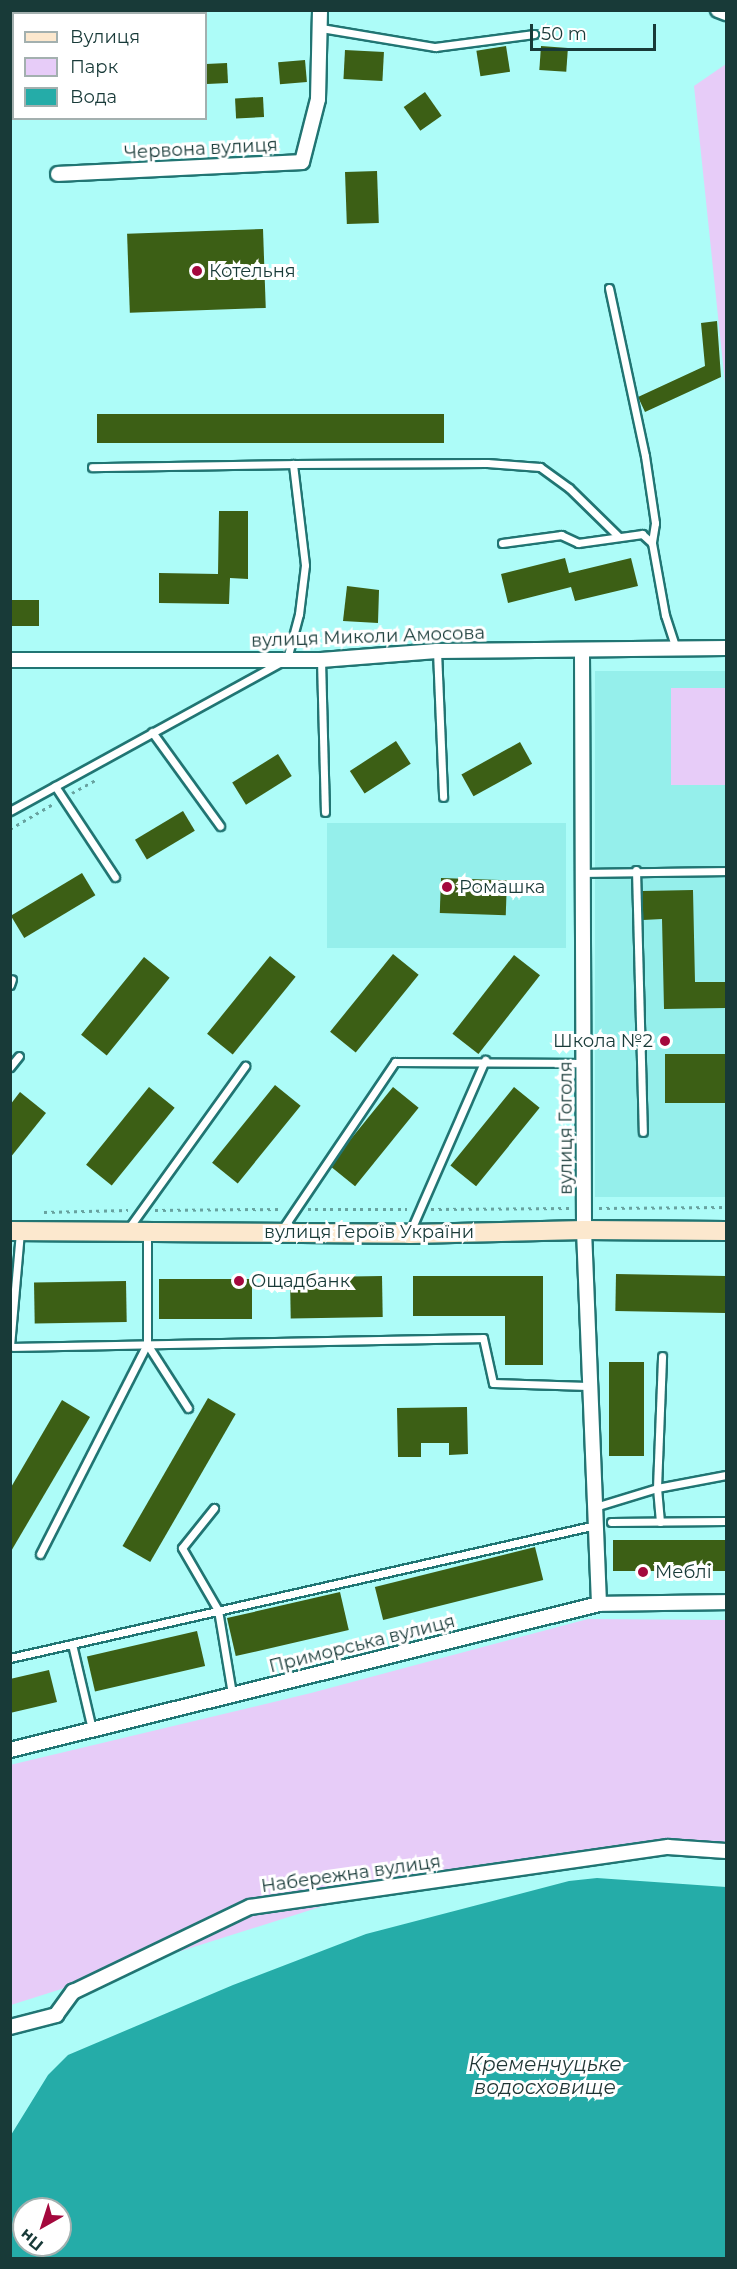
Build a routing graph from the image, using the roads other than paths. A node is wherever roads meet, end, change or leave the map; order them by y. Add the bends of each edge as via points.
1 (320, 10) edge
2 (718, 10) edge
3 (726, 13) edge
4 (321, 28) junction
5 (534, 34) dead end
6 (58, 174) dead end
7 (609, 288) dead end
8 (293, 464) junction
9 (92, 467) dead end
10 (618, 536) junction
11 (502, 543) dead end
12 (652, 543) junction
13 (726, 648) edge
14 (437, 651) junction
15 (677, 651) junction
16 (582, 652) junction
17 (287, 658) junction
18 (10, 660) edge
19 (321, 660) junction
20 (152, 732) junction
21 (55, 786) junction
22 (443, 797) dead end
23 (10, 811) edge
24 (325, 813) dead end
25 (220, 826) dead end
26 (636, 870) junction
27 (726, 871) edge
28 (583, 873) junction
29 (115, 877) dead end
30 (19, 1056) dead end
31 (485, 1060) junction
32 (584, 1063) junction
33 (245, 1066) dead end
34 (10, 1067) edge
35 (643, 1132) dead end
36 (584, 1230) junction
37 (15, 1231) edge
38 (126, 1231) junction
39 (147, 1231) junction
40 (726, 1231) edge
41 (279, 1233) junction
42 (409, 1234) junction
43 (147, 1344) junction
44 (12, 1347) edge
45 (662, 1356) dead end
46 (588, 1386) junction
47 (188, 1408) dead end
48 (726, 1475) edge
49 (657, 1488) junction
50 (594, 1507) junction
51 (214, 1508) dead end
52 (726, 1521) edge
53 (611, 1522) dead end
54 (660, 1522) junction
55 (596, 1525) junction
56 (40, 1554) dead end
57 (726, 1602) edge
58 (599, 1604) junction
59 (218, 1610) junction
60 (72, 1644) junction
61 (10, 1658) edge
62 (232, 1694) junction
63 (92, 1729) junction
64 (10, 1750) edge
65 (726, 1851) edge
66 (10, 2027) edge

1 - 4 street, Червона вулиця
2 - 3 street
4 - 5 lane via 435,47
4 - 6 street, Червона вулиця via 318,99 302,162
7 - 12 lane via 645,456 656,523
8 - 9 lane
8 - 10 lane via 487,463 540,467
8 - 17 lane via 305,566 299,614
10 - 11 lane via 578,543 561,535
10 - 12 lane via 642,534
12 - 15 lane via 665,615
13 - 15 street, вулиця Миколи Амосова
14 - 16 street, вулиця Миколи Амосова
14 - 19 street, вулиця Миколи Амосова
14 - 22 lane
15 - 16 street, вулиця Миколи Амосова
16 - 28 street, вулиця Гоголя
17 - 18 street, вулиця Миколи Амосова
17 - 19 street, вулиця Миколи Амосова
17 - 20 lane
19 - 24 lane
20 - 21 lane
20 - 25 lane
21 - 23 lane
21 - 29 lane
26 - 27 lane
26 - 28 lane
26 - 35 lane
28 - 32 street, вулиця Гоголя
30 - 34 lane
31 - 32 lane
31 - 41 lane via 395,1062
31 - 42 lane
32 - 36 street, вулиця Гоголя
33 - 38 lane
36 - 40 main road, вулиця Героїв України
36 - 42 main road, вулиця Героїв України
36 - 46 street, вулиця Гоголя
37 - 38 main road, вулиця Героїв України
37 - 44 lane
38 - 39 main road, вулиця Героїв України
39 - 41 main road, вулиця Героїв України
39 - 43 lane
41 - 42 main road, вулиця Героїв України
43 - 44 lane
43 - 46 lane via 483,1338 492,1383
43 - 47 lane
43 - 56 lane
45 - 49 lane
46 - 50 street, вулиця Гоголя
48 - 49 lane
49 - 50 lane
49 - 54 lane
50 - 55 street, вулиця Гоголя
51 - 59 lane via 182,1548
52 - 54 lane
53 - 54 lane
55 - 58 street, вулиця Гоголя
55 - 59 lane
57 - 58 street, Приморська вулиця
58 - 62 street, Приморська вулиця
59 - 60 lane
59 - 62 lane
60 - 61 lane
60 - 63 lane
62 - 63 street, Приморська вулиця
63 - 64 street, Приморська вулиця
65 - 66 street, Набережна вулиця via 668,1847 250,1907 73,1992 56,2015

